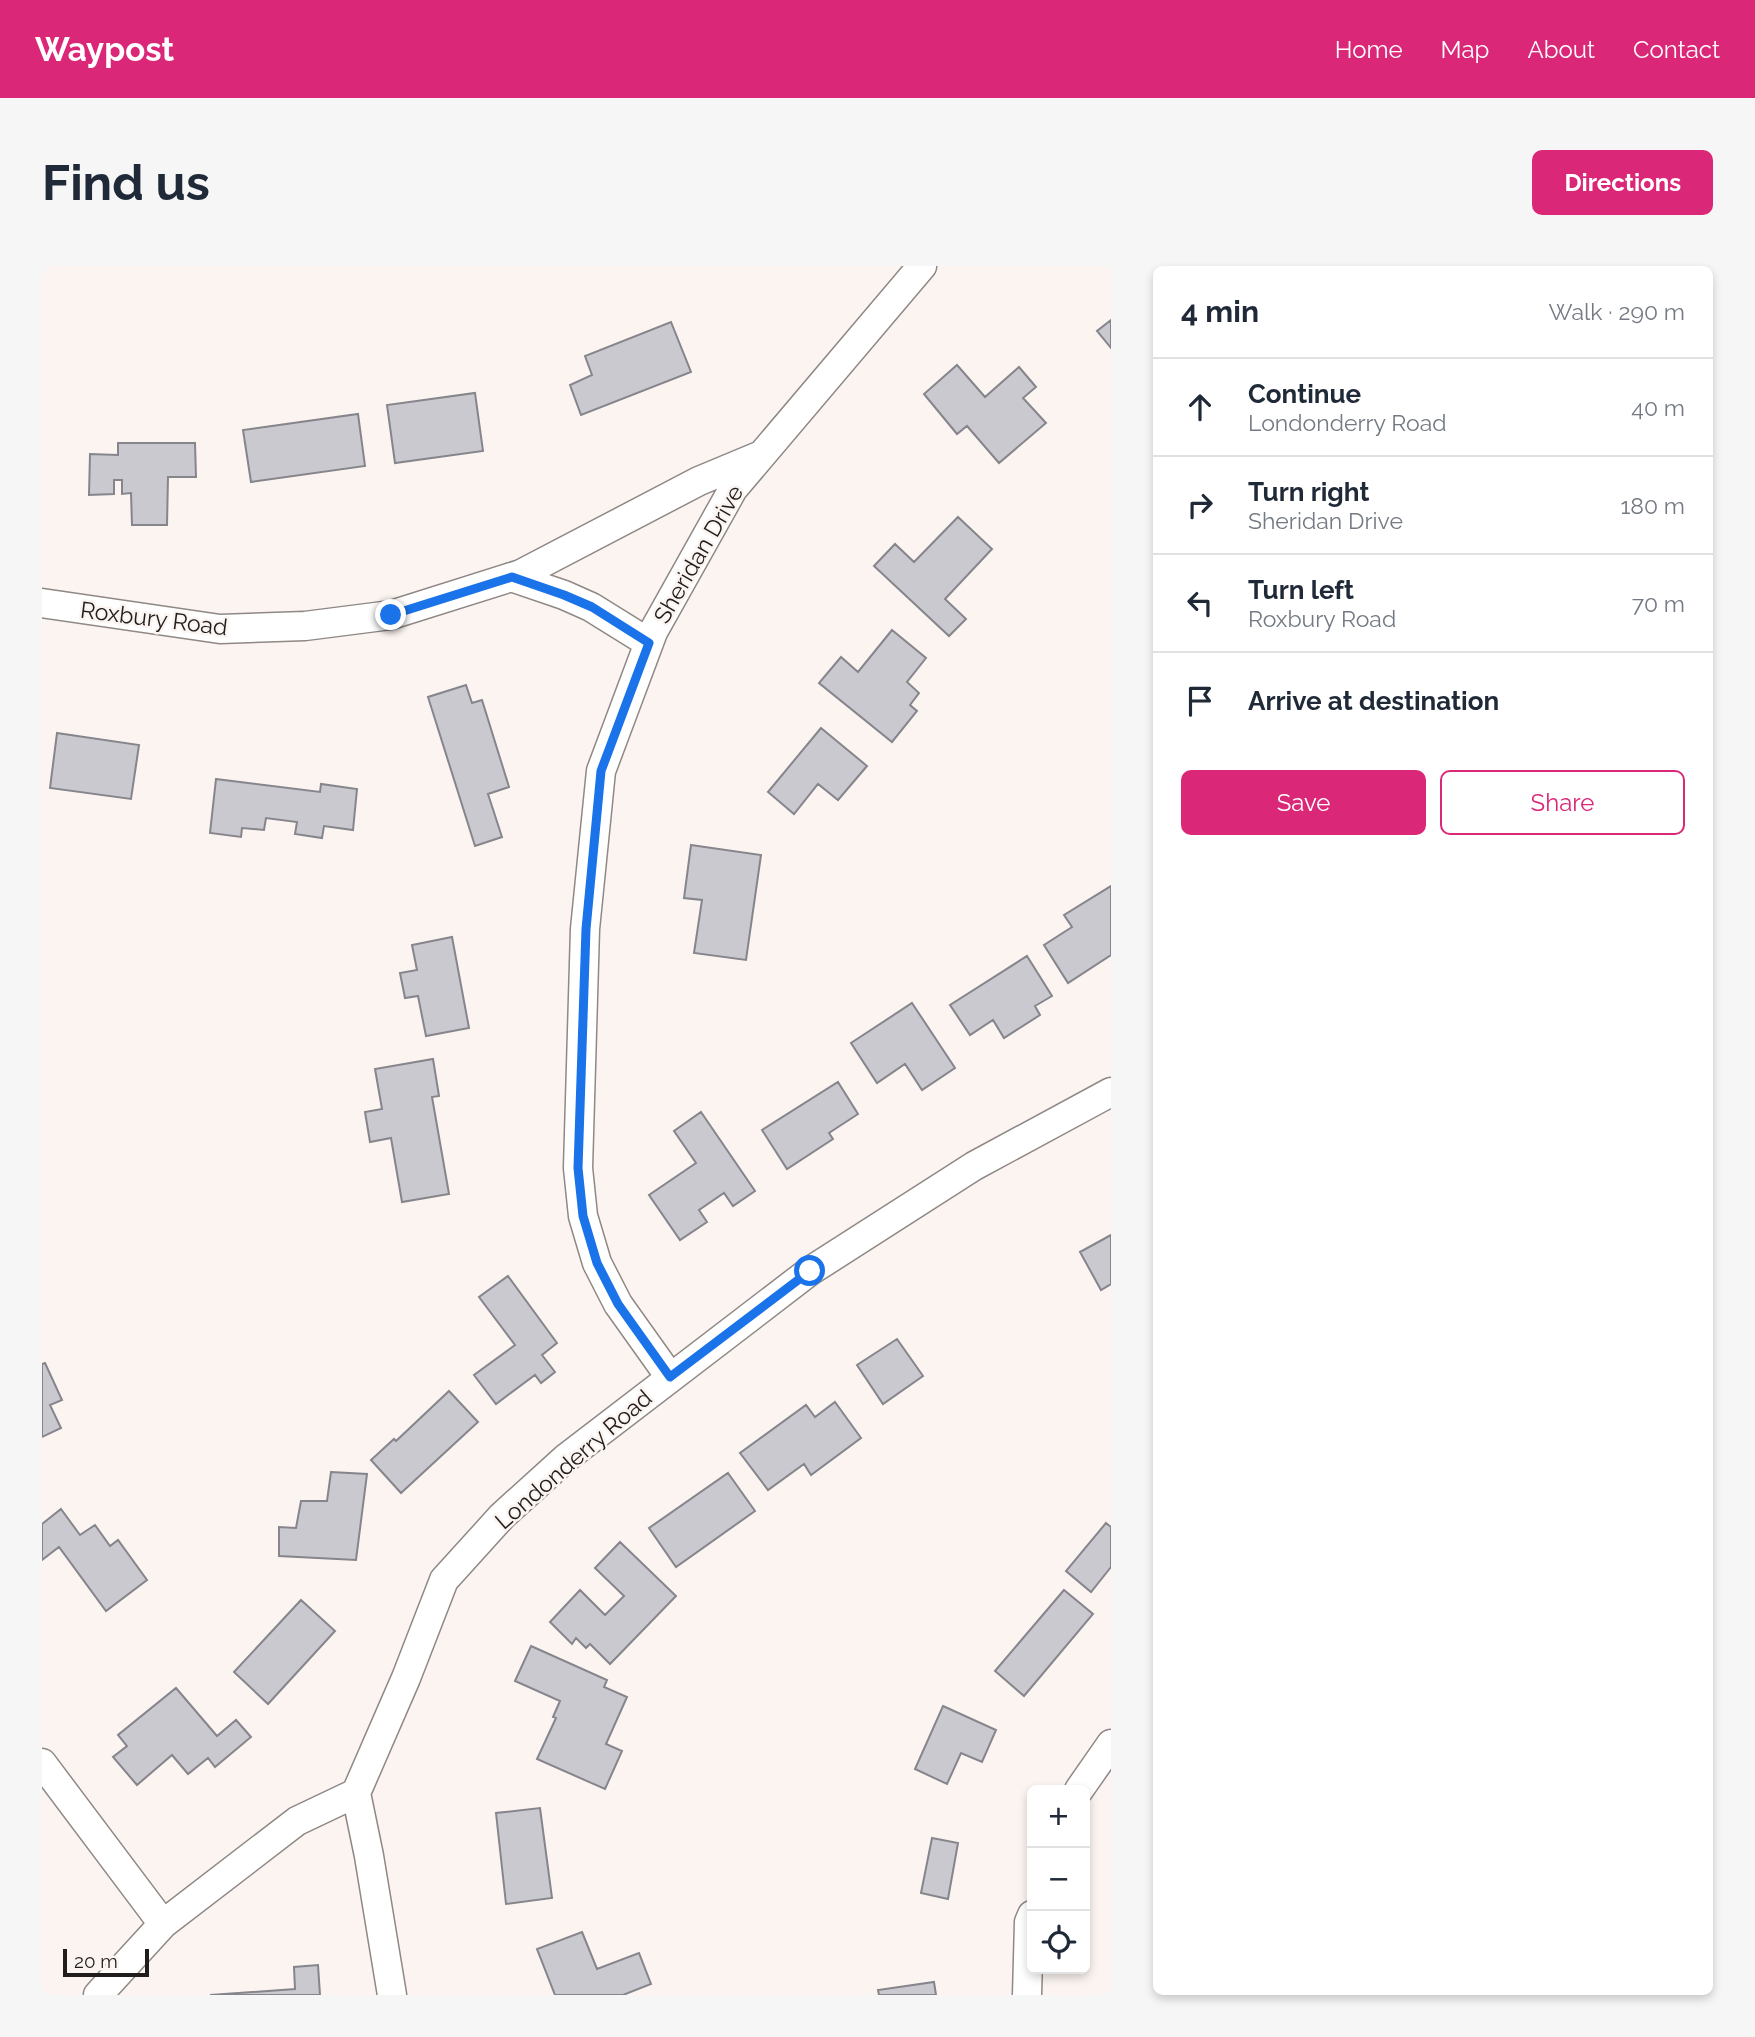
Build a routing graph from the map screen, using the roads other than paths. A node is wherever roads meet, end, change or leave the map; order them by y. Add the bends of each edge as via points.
1 (922, 266) edge
2 (761, 456) junction
3 (512, 577) junction
4 (42, 603) edge
5 (649, 643) junction
6 (1111, 1092) edge
7 (670, 1377) junction
8 (1111, 1744) edge
9 (42, 1763) edge
10 (1082, 1785) edge
11 (356, 1793) junction
12 (163, 1924) junction
13 (1028, 1974) edge
14 (98, 1995) edge
15 (392, 1995) edge
16 (1027, 1995) edge

1 - 2 street, Sheridan Drive
2 - 3 street, Roxbury Road via 699,481
2 - 5 street, Sheridan Drive via 733,489
3 - 4 street, Roxbury Road via 391,615 305,626 220,629
3 - 5 street via 592,607
5 - 7 street, Sheridan Drive via 601,771 586,929 578,1168 583,1216 597,1263 618,1304
6 - 7 street, Londonderry Road via 974,1166 810,1271
7 - 11 street, Londonderry Road via 566,1458 502,1516 444,1580
8 - 10 street
9 - 12 street
11 - 12 street via 297,1821
11 - 15 street
12 - 14 street
13 - 16 street

